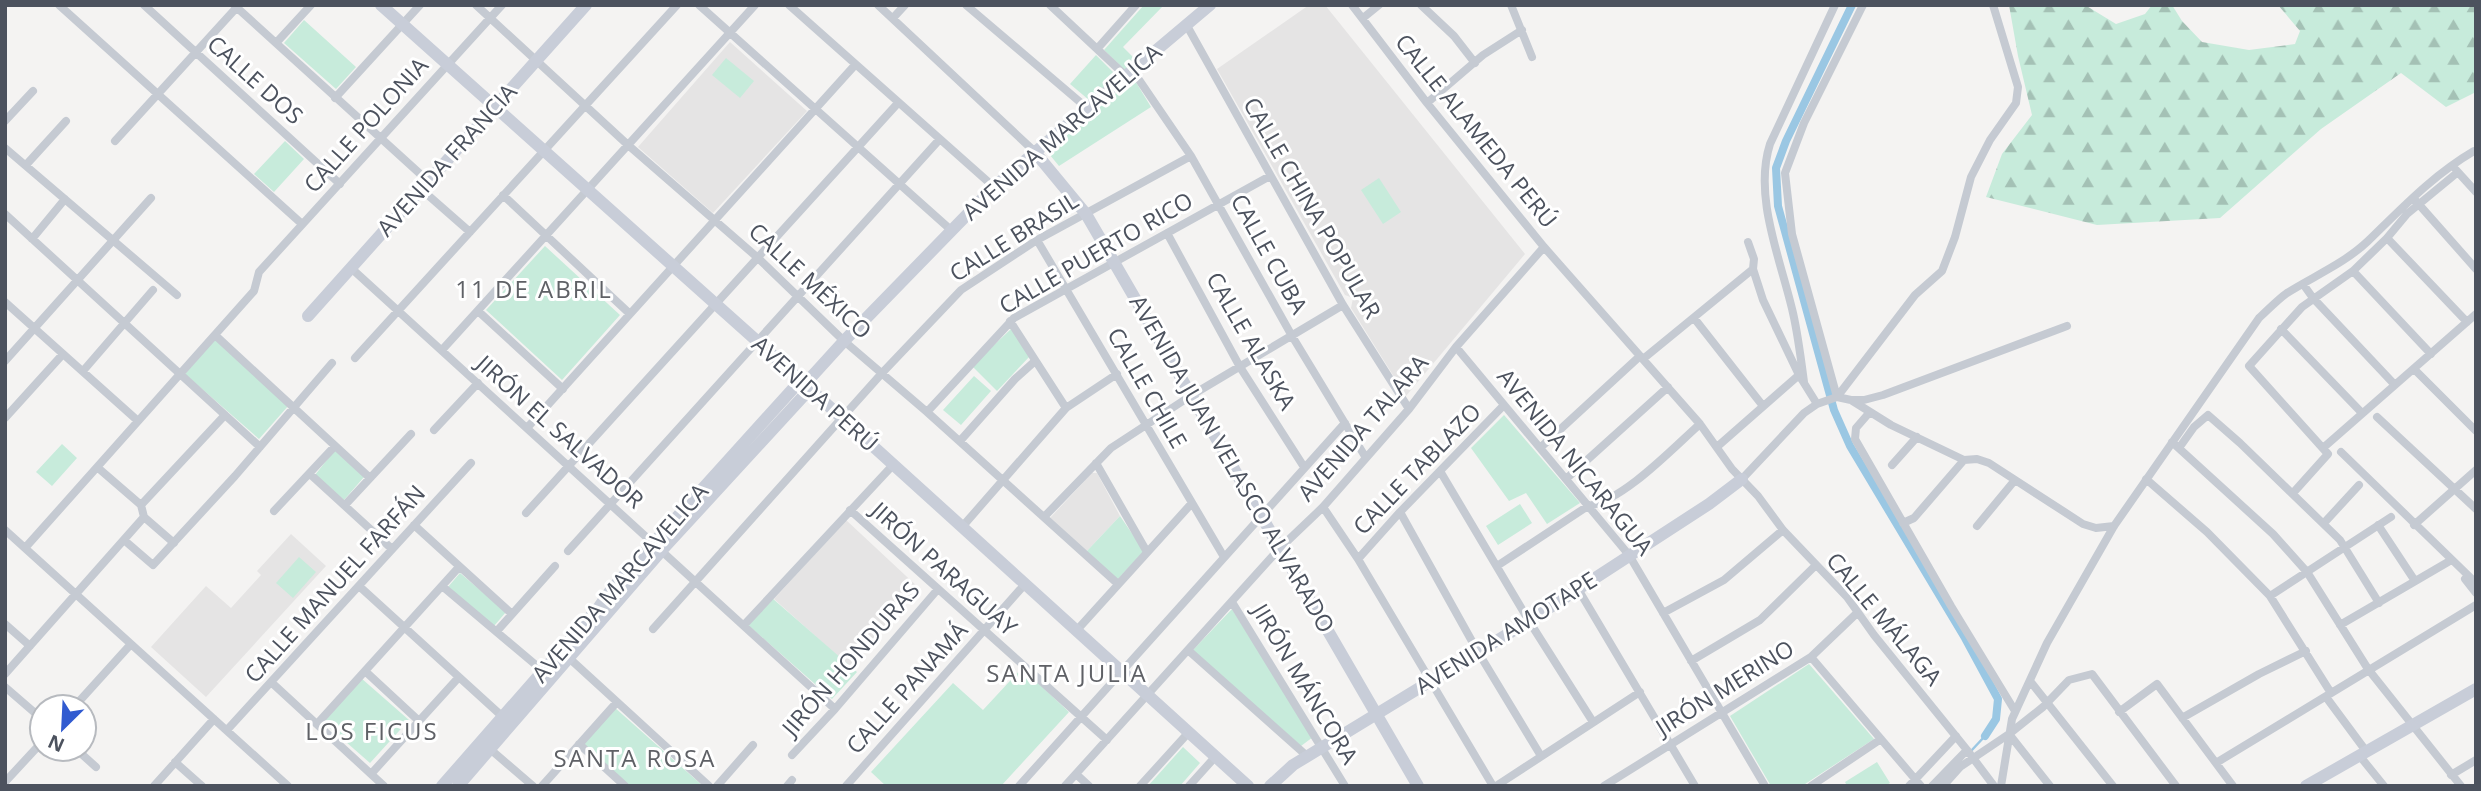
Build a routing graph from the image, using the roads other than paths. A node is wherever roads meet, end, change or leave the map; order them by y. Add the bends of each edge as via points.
1 (59, 5) edge
2 (144, 5) edge
3 (311, 5) edge
4 (381, 5) edge
5 (420, 5) edge
6 (476, 5) edge
7 (502, 5) edge
8 (586, 5) edge
9 (677, 5) edge
10 (699, 5) edge
11 (755, 5) edge
12 (789, 5) edge
13 (878, 5) edge
14 (905, 5) edge
15 (966, 5) edge
16 (1050, 5) edge
17 (1066, 5) edge
18 (1136, 5) edge
19 (1210, 5) edge
20 (1352, 5) edge
21 (1379, 5) edge
22 (1421, 5) edge
23 (1511, 5) edge
24 (1835, 5) edge
25 (1864, 5) edge
26 (1993, 5) edge
27 (237, 6) edge
28 (1059, 13) junction
29 (490, 18) junction
30 (1363, 18) junction
31 (893, 19) junction
32 (402, 24) junction
33 (1186, 24) junction
34 (1521, 30) junction
35 (730, 33) junction
36 (276, 43) junction
37 (1097, 49) junction
38 (196, 52) junction
39 (1532, 57) dead end
40 (537, 60) junction
41 (1475, 62) junction
42 (447, 65) junction
43 (855, 65) junction
44 (1130, 74) junction
45 (33, 90) dead end
46 (158, 94) junction
47 (335, 97) junction
48 (898, 103) junction
49 (1427, 103) junction
50 (585, 106) junction
51 (494, 107) junction
52 (1087, 108) junction
53 (815, 110) junction
54 (5, 121) edge
55 (66, 121) dead end
56 (380, 139) junction
57 (939, 140) junction
58 (115, 141) dead end
59 (628, 145) junction
60 (5, 148) edge
61 (858, 148) junction
62 (543, 151) junction
63 (1034, 151) junction
64 (2476, 152) edge
65 (1191, 156) junction
66 (26, 165) junction
67 (2454, 169) junction
68 (1270, 176) junction
69 (340, 184) junction
70 (425, 185) junction
71 (898, 185) junction
72 (994, 187) junction
73 (587, 191) junction
74 (2476, 192) edge
75 (503, 195) junction
76 (150, 198) dead end
77 (65, 199) junction
78 (2415, 201) junction
79 (1220, 204) junction
80 (5, 214) edge
81 (1086, 214) junction
82 (715, 220) junction
83 (302, 224) junction
84 (951, 230) junction
85 (470, 232) junction
86 (1167, 233) junction
87 (546, 235) junction
88 (2387, 238) junction
89 (32, 239) junction
90 (113, 239) junction
91 (1037, 240) junction
92 (1748, 242) dead end
93 (1544, 247) junction
94 (758, 258) junction
95 (1115, 261) junction
96 (673, 267) junction
97 (351, 268) junction
98 (1753, 269) junction
99 (2476, 269) edge
100 (2353, 271) junction
101 (77, 279) junction
102 (2303, 284) junction
103 (1067, 288) junction
104 (153, 290) dead end
105 (177, 295) dead end
106 (798, 296) junction
107 (2313, 298) junction
108 (5, 302) edge
109 (716, 304) junction
110 (1343, 305) junction
111 (398, 310) junction
112 (478, 311) junction
113 (630, 314) junction
114 (2476, 314) edge
115 (308, 316) dead end
116 (1694, 318) junction
117 (1010, 321) junction
118 (2468, 322) junction
119 (124, 323) junction
120 (2067, 326) dead end
121 (35, 329) junction
122 (2281, 329) junction
123 (215, 335) junction
124 (1292, 336) junction
125 (757, 341) junction
126 (844, 341) junction
127 (1456, 347) junction
128 (442, 350) junction
129 (63, 354) junction
130 (2431, 354) junction
131 (355, 358) dead end
132 (1642, 358) junction
133 (5, 361) edge
134 (332, 362) dead end
135 (1034, 362) junction
136 (1240, 367) junction
137 (2414, 369) junction
138 (83, 371) junction
139 (883, 372) junction
140 (180, 374) junction
141 (1117, 374) junction
142 (1802, 379) junction
143 (478, 383) junction
144 (2394, 384) junction
145 (804, 386) junction
146 (1668, 387) junction
147 (563, 389) junction
148 (1192, 395) junction
149 (1883, 395) junction
150 (1837, 397) junction
151 (1851, 400) junction
152 (1817, 404) junction
153 (1504, 405) junction
154 (1763, 406) junction
155 (293, 408) junction
156 (1066, 408) junction
157 (1409, 409) junction
158 (927, 412) junction
159 (2362, 413) junction
160 (1870, 414) junction
161 (225, 415) junction
162 (2377, 417) dead end
163 (5, 418) edge
164 (842, 418) junction
165 (138, 421) junction
166 (1345, 423) junction
167 (1146, 424) junction
168 (1700, 424) junction
169 (527, 428) junction
170 (434, 430) dead end
171 (2476, 431) edge
172 (411, 434) dead end
173 (1917, 437) junction
174 (960, 440) junction
175 (2175, 445) junction
176 (1718, 446) junction
177 (260, 447) junction
178 (334, 447) junction
179 (1540, 448) junction
180 (2323, 448) junction
181 (2341, 452) dead end
182 (1366, 458) junction
183 (1964, 460) junction
184 (471, 463) dead end
185 (1096, 463) junction
186 (893, 465) junction
187 (1892, 465) dead end
188 (569, 466) junction
189 (97, 467) junction
190 (1304, 467) junction
191 (2476, 470) edge
192 (1440, 471) junction
193 (310, 474) junction
194 (370, 478) junction
195 (1742, 478) junction
196 (1002, 479) junction
197 (1566, 479) junction
198 (2146, 479) junction
199 (2015, 480) junction
200 (2360, 485) dead end
201 (2455, 488) junction
202 (2293, 493) junction
203 (1192, 503) junction
204 (610, 504) junction
205 (141, 505) junction
206 (345, 505) junction
207 (1588, 506) junction
208 (1323, 507) junction
209 (2476, 509) edge
210 (850, 510) junction
211 (274, 511) dead end
212 (1400, 512) junction
213 (526, 513) dead end
214 (1262, 514) junction
215 (144, 517) junction
216 (1044, 517) junction
217 (2391, 517) dead end
218 (1903, 523) junction
219 (2324, 523) junction
220 (2083, 524) junction
221 (414, 525) junction
222 (2378, 525) junction
223 (2414, 525) junction
224 (1977, 526) dead end
225 (2114, 526) junction
226 (962, 527) junction
227 (5, 530) edge
228 (1783, 530) junction
229 (124, 540) junction
230 (2105, 540) junction
231 (174, 543) junction
232 (657, 546) junction
233 (2346, 547) junction
234 (25, 548) junction
235 (392, 549) junction
236 (1279, 549) junction
237 (568, 551) dead end
238 (1147, 552) junction
239 (1629, 555) junction
240 (1223, 557) junction
241 (1358, 559) junction
242 (1816, 565) junction
243 (555, 566) dead end
244 (1497, 566) junction
245 (459, 567) junction
246 (2307, 572) junction
247 (696, 581) junction
248 (2415, 581) junction
249 (2476, 583) edge
250 (1025, 584) junction
251 (1118, 584) junction
252 (359, 586) junction
253 (442, 586) junction
254 (938, 589) junction
255 (1578, 589) junction
256 (2476, 593) edge
257 (76, 594) junction
258 (2270, 596) junction
259 (1232, 602) junction
260 (2379, 603) junction
261 (2476, 605) edge
262 (603, 611) junction
263 (1663, 613) junction
264 (1857, 613) junction
265 (512, 614) junction
266 (1529, 621) junction
267 (5, 624) edge
268 (744, 625) junction
269 (2340, 625) junction
270 (404, 629) junction
271 (653, 629) dead end
272 (497, 631) junction
273 (984, 631) junction
274 (1077, 631) junction
275 (131, 644) junction
276 (30, 646) junction
277 (1189, 651) junction
278 (2306, 651) junction
279 (1478, 652) junction
280 (1811, 657) junction
281 (569, 658) junction
282 (1691, 661) junction
283 (2368, 669) junction
284 (365, 671) junction
285 (543, 671) junction
286 (1121, 671) junction
287 (5, 674) edge
288 (459, 677) junction
289 (1432, 680) junction
290 (2030, 681) junction
291 (271, 682) junction
292 (5, 687) edge
293 (2476, 689) edge
294 (1640, 692) junction
295 (87, 693) edge
296 (1148, 695) junction
297 (2329, 695) junction
298 (617, 702) junction
299 (2048, 702) junction
300 (28, 707) edge
301 (835, 709) junction
302 (2015, 711) junction
303 (2119, 712) junction
304 (1377, 713) junction
305 (1722, 714) junction
306 (1081, 717) junction
307 (2182, 718) junction
308 (214, 719) junction
309 (508, 720) junction
310 (419, 721) junction
311 (1594, 722) junction
312 (317, 724) junction
313 (2412, 725) junction
314 (227, 730) junction
315 (1189, 732) junction
316 (2009, 734) junction
317 (1956, 736) junction
318 (1881, 739) junction
319 (1107, 740) junction
320 (579, 744) junction
321 (753, 745) dead end
322 (1671, 745) junction
323 (490, 748) junction
324 (1322, 749) junction
325 (1967, 750) junction
326 (2363, 753) junction
327 (792, 755) dead end
328 (1216, 756) junction
329 (1307, 756) junction
330 (1541, 756) junction
331 (28, 757) edge
332 (1973, 758) junction
333 (2476, 761) edge
334 (175, 762) junction
335 (92, 763) edge
336 (2216, 763) junction
337 (96, 767) dead end
338 (371, 774) junction
339 (1076, 774) junction
340 (2451, 775) junction
341 (5, 782) edge
342 (1912, 782) edge
343 (154, 786) edge
344 (202, 786) edge
345 (288, 786) edge
346 (384, 786) edge
347 (442, 786) edge
348 (458, 786) edge
349 (533, 786) edge
350 (542, 786) edge
351 (625, 786) edge
352 (709, 786) edge
353 (717, 786) edge
354 (846, 786) edge
355 (1019, 786) edge
356 (1065, 786) edge
357 (1089, 786) edge
358 (1140, 786) edge
359 (1189, 786) edge
360 (1248, 786) edge
361 (1270, 786) edge
362 (1345, 786) edge
363 (1418, 786) edge
364 (1495, 786) edge
365 (1604, 786) edge
366 (1695, 786) edge
367 (1765, 786) edge
368 (1811, 786) edge
369 (1921, 786) edge
370 (1932, 786) edge
371 (1943, 786) edge
372 (1994, 786) edge
373 (2001, 786) edge
374 (2050, 786) edge
375 (2113, 786) edge
376 (2176, 786) edge
377 (2233, 786) edge
378 (2306, 786) edge
379 (2384, 786) edge
380 (2461, 786) edge

1 - 46 street
2 - 38 street, CALLE DOS
3 - 36 street
4 - 32 street, AVENIDA PERÚ
5 - 32 street
6 - 29 street, CALLE MÉXICO
7 - 29 street, CALLE POLONIA
8 - 40 street, AVENIDA FRANCIA
9 - 50 street
10 - 35 street
11 - 35 street
12 - 43 street
13 - 31 street
14 - 31 street
15 - 52 street
16 - 28 street, CALLE CUBA
17 - 28 street
18 - 37 street
19 - 33 street, AVENIDA MARCAVELICA
20 - 30 street, CALLE ALAMEDA PERÚ
21 - 30 street
22 - 41 street
23 - 34 street
24 - 142 street via 1770,144 1765,169 1765,195 1794,316
25 - 150 street via 1804,123 1785,173 1792,234
26 - 150 street via 2018,87 2016,103 1971,177 1942,271 1915,295
27 - 36 street
27 - 38 street
28 - 37 street, CALLE CUBA
29 - 40 street, CALLE MÉXICO
29 - 42 street, CALLE POLONIA
30 - 49 street, CALLE ALAMEDA PERÚ
31 - 63 street
32 - 42 street, AVENIDA PERÚ
32 - 47 street
33 - 44 street, AVENIDA MARCAVELICA
33 - 68 street, CALLE CHINA POPULAR
34 - 39 street
34 - 41 street
35 - 53 street
35 - 59 street
36 - 47 street
37 - 44 street, CALLE CUBA
38 - 46 street
38 - 69 street, CALLE DOS
40 - 50 street, CALLE MÉXICO
40 - 51 street, AVENIDA FRANCIA
41 - 49 street
42 - 51 street, AVENIDA PERÚ
42 - 56 street, CALLE POLONIA
43 - 48 street
43 - 53 street
44 - 52 street, AVENIDA MARCAVELICA
44 - 65 street, CALLE CUBA
45 - 54 street
46 - 58 street
46 - 83 street
47 - 56 street
48 - 57 street
48 - 61 street
49 - 93 street, CALLE ALAMEDA PERÚ
50 - 59 street, CALLE MÉXICO
50 - 62 street
51 - 62 street, AVENIDA PERÚ
51 - 70 street, AVENIDA FRANCIA
52 - 63 street, AVENIDA MARCAVELICA
53 - 61 street
53 - 82 street
55 - 66 street
56 - 69 street, CALLE POLONIA
56 - 70 street
57 - 71 street
57 - 72 street
59 - 73 street
59 - 82 street, CALLE MÉXICO
60 - 66 street
61 - 71 street
61 - 94 street
62 - 73 street, AVENIDA PERÚ
62 - 75 street
63 - 72 street, AVENIDA MARCAVELICA
63 - 81 street, AVENIDA JUAN VELASCO ALVARADO
64 - 67 street
65 - 79 street, CALLE CUBA
65 - 81 street, CALLE BRASIL
66 - 77 street
67 - 74 street
67 - 78 street
68 - 79 street, CALLE PUERTO RICO
68 - 110 street, CALLE CHINA POPULAR
69 - 83 street, CALLE POLONIA
70 - 85 street
70 - 97 street, AVENIDA FRANCIA
71 - 84 street
71 - 106 street
72 - 84 street, AVENIDA MARCAVELICA
73 - 87 street
73 - 96 street, AVENIDA PERÚ
75 - 85 street
75 - 87 street
76 - 90 street
77 - 89 street
77 - 90 street
78 - 88 street
78 - 99 street
78 - 102 street via 2336,265
79 - 86 street, CALLE PUERTO RICO
79 - 124 street, CALLE CUBA
80 - 89 street
81 - 91 street, CALLE BRASIL
81 - 95 street, AVENIDA JUAN VELASCO ALVARADO
82 - 94 street, CALLE MÉXICO
82 - 96 street
83 - 123 street, CALLE POLONIA via 259,272 254,291
84 - 126 street, AVENIDA MARCAVELICA
85 - 111 street
86 - 95 street, CALLE PUERTO RICO
86 - 136 street, CALLE ALASKA
87 - 112 street
87 - 113 street
88 - 100 street
88 - 118 street
89 - 101 street
90 - 101 street
90 - 105 street
91 - 103 street, CALLE CHILE
91 - 139 street, CALLE BRASIL via 961,290
92 - 98 street
93 - 127 street, AVENIDA TALARA
93 - 132 street, CALLE ALAMEDA PERÚ
94 - 106 street, CALLE MÉXICO
94 - 109 street
95 - 103 street, CALLE PUERTO RICO
95 - 148 street, AVENIDA JUAN VELASCO ALVARADO
96 - 109 street, AVENIDA PERÚ
96 - 113 street
97 - 111 street, JIRÓN EL SALVADOR
97 - 115 street, AVENIDA FRANCIA
98 - 116 street
98 - 142 street
100 - 107 street
100 - 130 street
101 - 119 street
101 - 121 street
102 - 107 street
102 - 175 street via 2259,318
103 - 117 street, CALLE PUERTO RICO
103 - 141 street, CALLE CHILE
104 - 119 street
106 - 125 street
106 - 126 street, CALLE MÉXICO
107 - 122 street
107 - 144 street
108 - 121 street
109 - 125 street, AVENIDA PERÚ
109 - 188 street
110 - 124 street
110 - 157 street, CALLE CHINA POPULAR
111 - 128 street, JIRÓN EL SALVADOR
111 - 131 street
112 - 128 street
112 - 147 street
113 - 147 street
114 - 118 street
116 - 132 street
116 - 154 street
117 - 135 street
117 - 158 street, CALLE PUERTO RICO
118 - 130 street
119 - 138 street
119 - 140 street
120 - 149 street
121 - 129 street
121 - 133 street
122 - 159 street
122 - 180 street via 2249,366
123 - 140 street, CALLE POLONIA
123 - 155 street
124 - 136 street
124 - 166 street, CALLE CUBA
125 - 145 street, AVENIDA PERÚ
125 - 204 street
126 - 139 street, CALLE MÉXICO
126 - 145 street, AVENIDA MARCAVELICA
127 - 153 street, AVENIDA NICARAGUA
127 - 157 street, AVENIDA TALARA
128 - 143 street, JIRÓN EL SALVADOR
129 - 138 street
129 - 163 street
130 - 137 street
132 - 146 street, CALLE MÁLAGA
132 - 179 street
134 - 155 street
135 - 156 street
135 - 174 street
136 - 148 street
136 - 190 street, CALLE ALASKA
137 - 144 street
137 - 171 street
138 - 165 street
139 - 158 street, CALLE MÉXICO
139 - 164 street, CALLE BRASIL
140 - 161 street
140 - 165 street, CALLE POLONIA
141 - 156 street
141 - 167 street, CALLE CHILE
142 - 152 street
142 - 154 street
143 - 169 street, JIRÓN EL SALVADOR
143 - 170 street
144 - 159 street
145 - 164 street, AVENIDA PERÚ
145 - 232 street, AVENIDA MARCAVELICA
146 - 168 street, CALLE MÁLAGA
146 - 197 street
147 - 169 street
148 - 167 street
148 - 214 street, AVENIDA JUAN VELASCO ALVARADO
149 - 151 street
149 - 160 street
150 - 151 street
150 - 152 street
151 - 160 street
152 - 195 street
153 - 179 street, AVENIDA NICARAGUA
153 - 192 street, CALLE TABLAZO
154 - 176 street
155 - 177 street
155 - 178 street
156 - 196 street
157 - 182 street, AVENIDA TALARA
158 - 174 street, CALLE MÉXICO
159 - 180 street
160 - 173 street
160 - 218 street via 1856,428 1855,439
161 - 177 street
161 - 205 street
162 - 201 street
164 - 186 street, AVENIDA PERÚ
164 - 247 street, CALLE BRASIL
165 - 189 street, CALLE POLONIA
166 - 182 street, CALLE CUBA
166 - 190 street
167 - 185 street
167 - 203 street, CALLE CHILE
168 - 176 street, CALLE MÁLAGA
168 - 207 street via 1620,492
169 - 188 street, JIRÓN EL SALVADOR
172 - 194 street
173 - 183 street
173 - 187 street
174 - 196 street, CALLE MÉXICO
175 - 198 street
175 - 202 street via 2208,415
175 - 246 street via 2273,534
176 - 195 street, CALLE MÁLAGA
177 - 231 street
178 - 193 street
178 - 194 street
179 - 197 street, AVENIDA NICARAGUA
180 - 202 street via 2327,457
181 - 223 street
182 - 208 street, AVENIDA TALARA
183 - 199 street via 1989,463
183 - 218 street via 1914,518
184 - 221 street, CALLE MANUEL FARFÁN
185 - 216 street
185 - 238 street
186 - 210 street
186 - 226 street, AVENIDA PERÚ
188 - 204 street, JIRÓN EL SALVADOR
188 - 213 street
189 - 205 street
189 - 234 street, CALLE POLONIA
190 - 214 street
191 - 201 street
192 - 212 street, CALLE TABLAZO
192 - 244 street
193 - 206 street
193 - 211 street
194 - 206 street
195 - 228 street, CALLE MÁLAGA
195 - 239 street, AVENIDA AMOTAPE
196 - 216 street, CALLE MÉXICO
196 - 226 street
197 - 207 street, AVENIDA NICARAGUA
198 - 225 street
198 - 258 street
199 - 220 street
199 - 224 street
200 - 219 street
201 - 209 street
201 - 223 street
202 - 219 street
203 - 238 street
203 - 240 street, CALLE CHILE
204 - 232 street, JIRÓN EL SALVADOR
204 - 237 street
205 - 215 street
206 - 235 street
207 - 239 street, AVENIDA NICARAGUA
207 - 244 street
208 - 236 street, AVENIDA TALARA
208 - 241 street
210 - 254 street, JIRÓN PARAGUAY
210 - 268 street
212 - 241 street, CALLE TABLAZO
212 - 279 street
214 - 236 street, AVENIDA JUAN VELASCO ALVARADO
214 - 240 street
215 - 229 street
215 - 231 street
216 - 251 street, CALLE MÉXICO
217 - 222 street
218 - 302 street
219 - 233 street
220 - 225 street
220 - 230 street
221 - 235 street, CALLE MANUEL FARFÁN
221 - 245 street
222 - 233 street
222 - 248 street
223 - 249 street
225 - 230 street
226 - 250 street, AVENIDA PERÚ
227 - 234 street
228 - 242 street, CALLE MÁLAGA
228 - 263 street via 1724,580
229 - 231 street via 153,565
229 - 257 street
230 - 290 street
232 - 247 street, JIRÓN EL SALVADOR
232 - 262 street, AVENIDA MARCAVELICA
233 - 246 street
233 - 260 street
234 - 257 street
235 - 252 street, CALLE MANUEL FARFÁN
236 - 259 street, AVENIDA TALARA
236 - 304 street, AVENIDA JUAN VELASCO ALVARADO
238 - 251 street
239 - 255 street, AVENIDA AMOTAPE
239 - 263 street, AVENIDA NICARAGUA
240 - 286 street
241 - 289 street
242 - 264 street, CALLE MÁLAGA
242 - 282 street via 1759,620
243 - 265 street
244 - 266 street
245 - 253 street
245 - 265 street
246 - 258 street
246 - 269 street
247 - 268 street, JIRÓN EL SALVADOR
247 - 271 street, CALLE BRASIL
248 - 256 street via 2445,560
248 - 260 street
250 - 273 street, CALLE PANAMÁ
250 - 274 street, AVENIDA PERÚ
251 - 274 street
252 - 270 street
252 - 291 street, CALLE MANUEL FARFÁN
253 - 270 street
253 - 272 street
254 - 273 street, JIRÓN PARAGUAY
254 - 301 street, JIRÓN HONDURAS
255 - 266 street, AVENIDA AMOTAPE
255 - 294 street
257 - 275 street
257 - 276 street
258 - 278 street
259 - 277 street, AVENIDA TALARA
259 - 324 street, JIRÓN MÁNCORA
260 - 269 street
261 - 283 street
262 - 281 street, AVENIDA MARCAVELICA
262 - 285 street, AVENIDA MARCAVELICA
263 - 282 street, AVENIDA NICARAGUA
264 - 280 street, JIRÓN MERINO
264 - 317 street, CALLE MÁLAGA
265 - 272 street
266 - 279 street, AVENIDA AMOTAPE
266 - 311 street
267 - 276 street
268 - 301 street, JIRÓN EL SALVADOR
269 - 283 street
270 - 284 street
270 - 288 street
272 - 285 street
273 - 306 street, JIRÓN PARAGUAY
273 - 354 street, CALLE PANAMÁ
274 - 286 street, AVENIDA PERÚ
275 - 295 street
275 - 308 street
276 - 287 street
277 - 296 street, AVENIDA TALARA
277 - 329 street
278 - 297 street
278 - 307 street
279 - 289 street, AVENIDA AMOTAPE
279 - 330 street
280 - 305 street, JIRÓN MERINO
280 - 318 street
281 - 298 street
281 - 309 street, AVENIDA MARCAVELICA
282 - 305 street, AVENIDA NICARAGUA
283 - 297 street
283 - 313 street
284 - 310 street
284 - 312 street
285 - 309 street, AVENIDA MARCAVELICA
286 - 296 street, AVENIDA PERÚ
286 - 306 street
288 - 309 street
288 - 310 street
289 - 304 street, AVENIDA AMOTAPE
289 - 364 street
290 - 299 street
290 - 302 street
291 - 312 street
291 - 314 street, CALLE MANUEL FARFÁN
292 - 300 street
293 - 313 street
294 - 311 street
294 - 322 street
296 - 315 street, AVENIDA PERÚ
296 - 319 street, AVENIDA TALARA
297 - 326 street
297 - 336 street
298 - 320 street
298 - 352 street
299 - 303 street via 2068,680 2092,674
299 - 316 street
299 - 375 street
301 - 327 street, JIRÓN HONDURAS
302 - 316 street
303 - 307 street via 2157,684
303 - 376 street
304 - 324 street, AVENIDA AMOTAPE
304 - 363 street, AVENIDA JUAN VELASCO ALVARADO
305 - 322 street, JIRÓN MERINO
305 - 367 street, AVENIDA NICARAGUA
306 - 319 street, JIRÓN PARAGUAY
306 - 355 street
307 - 336 street
308 - 314 street
308 - 334 street
309 - 323 street, AVENIDA MARCAVELICA
309 - 347 street, AVENIDA MARCAVELICA
310 - 338 street
311 - 330 street
312 - 338 street
313 - 326 street
313 - 340 street
314 - 345 street
315 - 328 street, AVENIDA PERÚ
315 - 358 street
316 - 332 street
316 - 373 street
316 - 374 street
317 - 325 street, CALLE MÁLAGA
317 - 342 street
318 - 342 street
318 - 368 street
319 - 339 street, AVENIDA TALARA
320 - 350 street
320 - 351 street
321 - 353 street
322 - 365 street, JIRÓN MERINO
322 - 366 street
323 - 348 street, AVENIDA MARCAVELICA
323 - 349 street
324 - 329 street, AVENIDA AMOTAPE
324 - 362 street, JIRÓN MÁNCORA
325 - 332 street, CALLE MÁLAGA
325 - 370 street
326 - 378 street
326 - 379 street
328 - 359 street
328 - 360 street, AVENIDA PERÚ
329 - 361 street, AVENIDA AMOTAPE
330 - 364 street
331 - 341 street
332 - 371 street
332 - 372 street, CALLE MÁLAGA
333 - 340 street
334 - 343 street
334 - 344 street
335 - 337 street
336 - 377 street
338 - 346 street
339 - 356 street, AVENIDA TALARA
339 - 357 street
340 - 380 street
342 - 369 street

